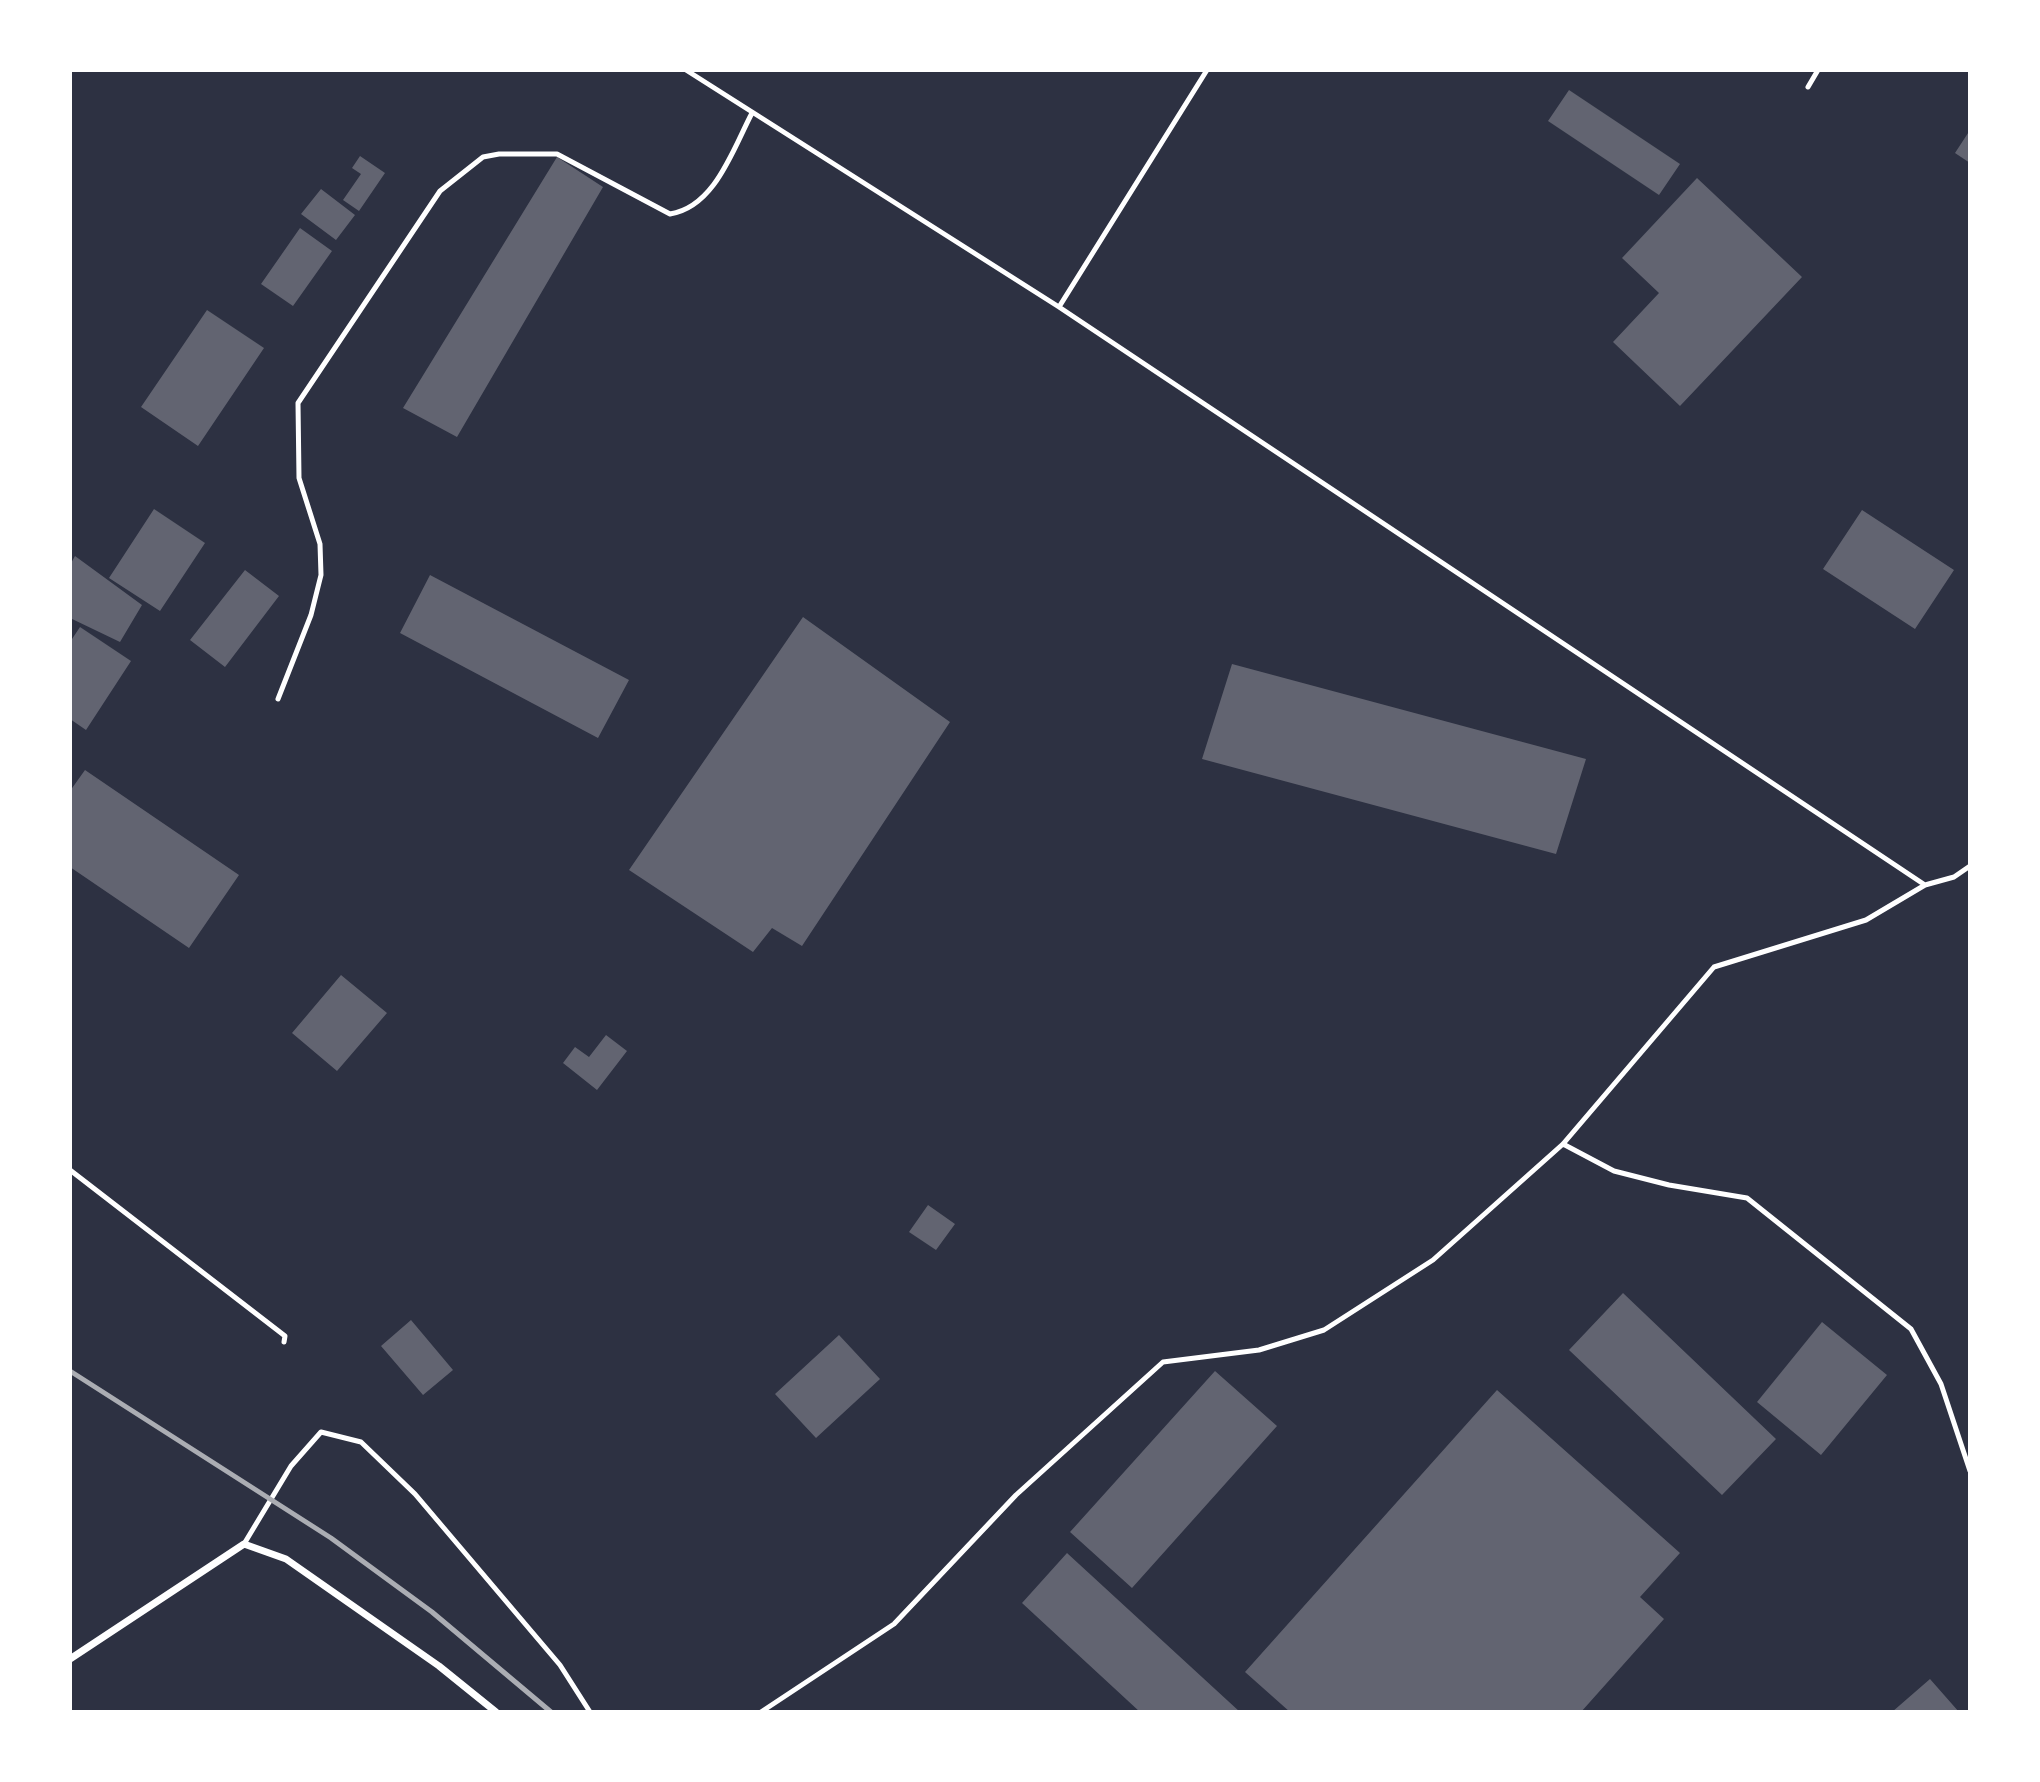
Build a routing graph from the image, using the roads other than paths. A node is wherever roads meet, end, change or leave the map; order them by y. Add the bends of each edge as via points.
1 (686, 70) edge
2 (1207, 70) edge
3 (1818, 70) edge
4 (1808, 87) dead end
5 (752, 113) junction
6 (1059, 307) junction
7 (278, 699) dead end
8 (1970, 866) edge
9 (1924, 885) junction
10 (1563, 1144) junction
11 (70, 1170) edge
12 (285, 1342) dead end
13 (1970, 1471) edge
14 (244, 1544) junction
15 (70, 1659) edge
16 (496, 1712) edge
17 (590, 1712) edge
18 (761, 1712) edge

1 - 5 lane
2 - 6 lane
3 - 4 lane
5 - 6 lane
5 - 7 lane via 713,187 684,212 670,214 557,154 483,157 440,191 298,403 299,478 320,544 321,575 311,615
6 - 9 lane
8 - 9 lane via 1954,877
9 - 10 lane via 1866,920 1714,967
10 - 13 lane via 1614,1171 1747,1198 1911,1329 1941,1384
10 - 18 lane via 1433,1260 1324,1330 1259,1350 1163,1362 1016,1495 894,1624
11 - 12 lane via 285,1336
14 - 15 street
14 - 16 street via 286,1559 439,1666
14 - 17 lane via 291,1466 321,1432 360,1441 433,1514 561,1665

